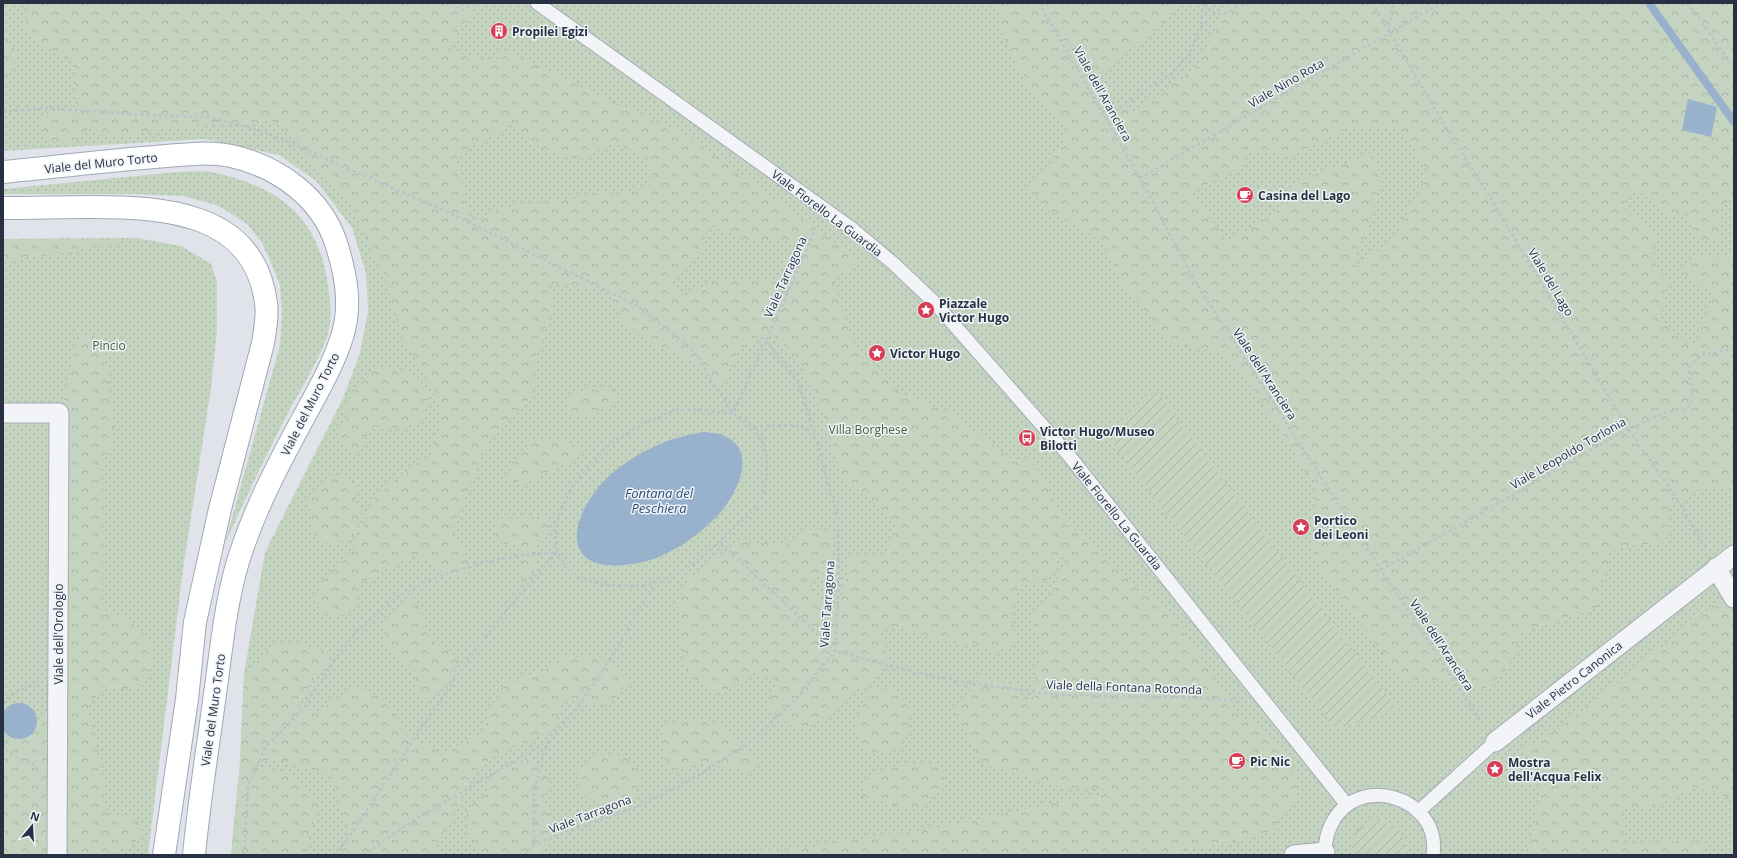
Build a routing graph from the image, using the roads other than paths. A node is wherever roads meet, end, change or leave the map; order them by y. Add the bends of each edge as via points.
1 (537, 3) edge
2 (3, 172) edge
3 (3, 208) edge
4 (3, 413) edge
5 (1734, 555) edge
6 (1716, 568) junction
7 (1734, 598) edge
8 (1495, 742) joint
9 (1347, 805) junction
10 (1418, 812) junction
11 (1325, 854) edge
12 (57, 855) edge
13 (164, 855) edge
14 (194, 855) edge
15 (1294, 855) edge
16 (1433, 855) edge

1 - 9 lane, Viale Fiorello La Guardia via 851,228 933,301 1071,458
2 - 14 main road, Viale del Muro Torto via 184,154 232,156 272,171 300,189 334,236 345,270 348,309 342,340 256,511 234,579 226,620
3 - 13 main road via 123,207 159,210 191,217 220,229 233,239 249,257 263,290 266,318 259,364 224,494 195,622 187,699
4 - 12 street, Viale dell'Orologio via 59,413
5 - 6 street, Viale Pietro Canonica
6 - 7 street
6 - 8 street, Viale Pietro Canonica
8 - 10 lane, Viale Pietro Canonica
9 - 10 lane via 1359,798 1383,795 1400,799
9 - 11 lane via 1334,818 1327,834
10 - 16 lane via 1430,829
11 - 15 street

